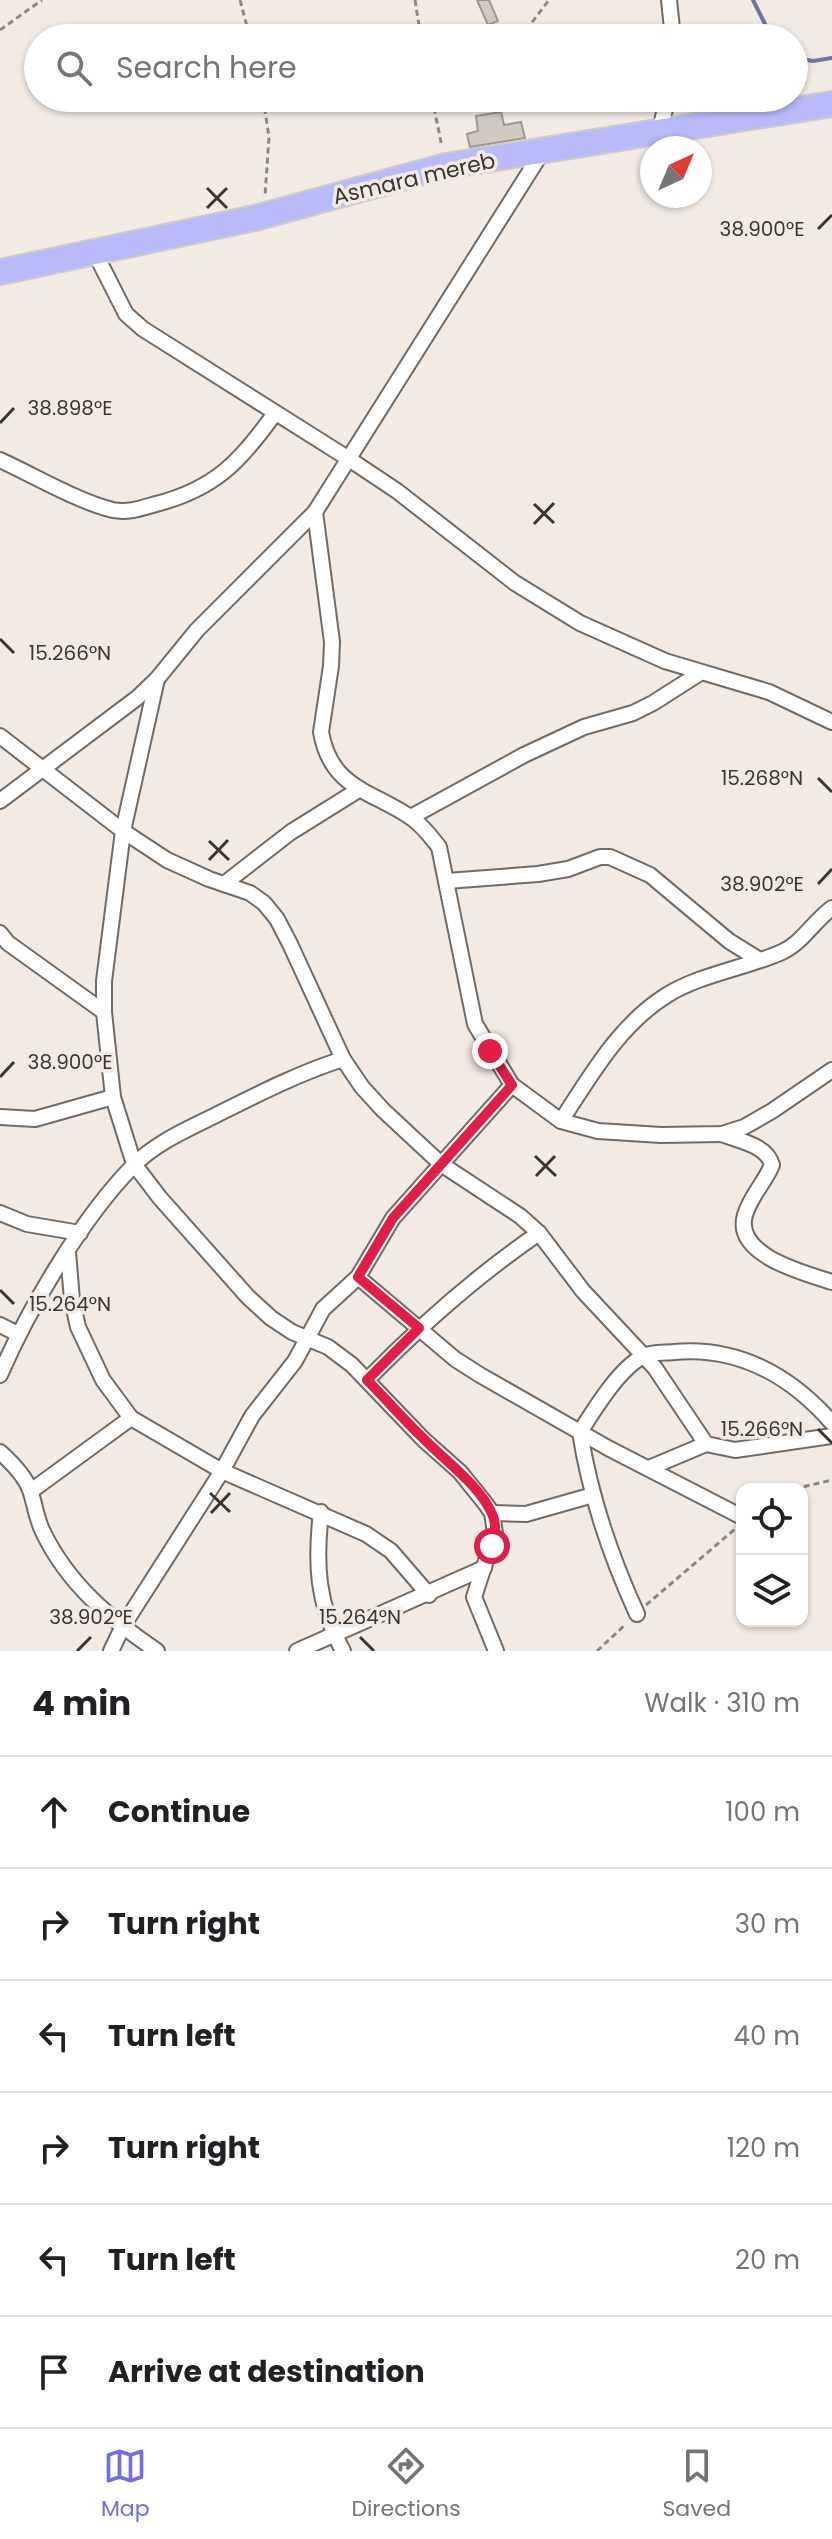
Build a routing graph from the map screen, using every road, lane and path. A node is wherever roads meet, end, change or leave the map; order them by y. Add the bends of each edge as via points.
1 (42, 0) edge
2 (240, 0) edge
3 (415, 0) edge
4 (549, 0) edge
5 (669, 0) edge
6 (246, 24) edge
7 (419, 24) edge
8 (531, 24) edge
9 (672, 24) edge
10 (0, 30) edge
11 (832, 104) edge
12 (808, 107) edge
13 (264, 112) edge
14 (435, 112) edge
15 (664, 112) edge
16 (712, 112) edge
17 (776, 112) edge
18 (719, 120) junction
19 (659, 132) junction
20 (544, 149) junction
21 (446, 166) junction
22 (255, 218) junction
23 (95, 253) junction
24 (0, 272) edge
25 (275, 413) junction
26 (349, 459) junction
27 (0, 460) edge
28 (315, 512) junction
29 (700, 673) junction
30 (157, 679) junction
31 (832, 722) edge
32 (0, 736) edge
33 (43, 768) junction
34 (360, 789) junction
35 (0, 801) edge
36 (411, 817) junction
37 (123, 831) junction
38 (447, 881) junction
39 (224, 884) junction
40 (832, 908) edge
41 (0, 933) edge
42 (758, 959) junction
43 (104, 1012) junction
44 (343, 1059) junction
45 (832, 1070) edge
46 (512, 1085) junction
47 (113, 1097) junction
48 (0, 1117) edge
49 (561, 1121) junction
50 (722, 1134) junction
51 (134, 1164) junction
52 (441, 1164) junction
53 (0, 1213) edge
54 (80, 1233) junction
55 (539, 1233) junction
56 (68, 1252) junction
57 (358, 1277) junction
58 (832, 1282) edge
59 (0, 1325) edge
60 (419, 1328) junction
61 (18, 1334) junction
62 (308, 1339) junction
63 (644, 1355) junction
64 (0, 1375) edge
65 (367, 1380) junction
66 (131, 1418) junction
67 (832, 1423) edge
68 (580, 1432) junction
69 (832, 1436) edge
70 (706, 1444) junction
71 (0, 1452) edge
72 (649, 1468) junction
73 (222, 1471) junction
74 (832, 1480) edge
75 (808, 1486) edge
76 (31, 1491) junction
77 (593, 1495) junction
78 (321, 1512) junction
79 (492, 1513) junction
80 (736, 1517) edge
81 (736, 1525) edge
82 (484, 1568) junction
83 (429, 1595) junction
84 (637, 1614) junction
85 (123, 1626) junction
86 (334, 1636) junction
87 (111, 1651) edge
88 (157, 1651) edge
89 (297, 1651) edge
90 (343, 1651) edge
91 (496, 1651) edge
92 (597, 1651) edge

1 - 10 path
2 - 6 path
3 - 7 path
4 - 8 path
5 - 9 street
11 - 12 highway, Asmara mereb
13 - 22 path via 269,158 265,195
14 - 21 path
15 - 19 street
16 - 18 street
17 - 18 highway, Asmara mereb
18 - 19 highway, Asmara mereb
19 - 20 highway, Asmara mereb
20 - 21 highway, Asmara mereb
20 - 26 street
21 - 22 highway, Asmara mereb
22 - 23 highway, Asmara mereb
23 - 24 highway, Asmara mereb
23 - 25 street via 126,314
25 - 26 street
25 - 27 street via 229,470 200,489 126,511 87,501
26 - 28 street
26 - 29 street via 567,616
28 - 30 street via 197,630
28 - 34 street via 332,642 321,732 336,768
29 - 31 street via 769,692
29 - 36 street via 633,713 536,749
30 - 33 street
30 - 37 street
32 - 33 street
33 - 35 street
33 - 37 street
34 - 36 street
34 - 39 street via 291,832
36 - 38 street via 439,847
37 - 39 street via 167,860
37 - 43 street
38 - 42 street via 538,874 610,857 650,875
38 - 46 street via 475,1024
39 - 44 street via 250,893 277,919
40 - 42 street via 795,944
41 - 43 street
42 - 49 street via 668,994 633,1022
43 - 47 street
44 - 51 street via 221,1113
44 - 52 street via 383,1110
45 - 50 street via 772,1111
46 - 49 street
46 - 52 street
47 - 48 street via 35,1119
47 - 51 street
49 - 50 street via 598,1131
50 - 58 street via 770,1157 768,1176 746,1211 742,1227 749,1240 776,1262
51 - 54 street
51 - 62 street via 248,1297 271,1318
52 - 55 street
52 - 57 street via 393,1218
53 - 54 street via 27,1224
54 - 56 street
55 - 60 street via 492,1265
55 - 63 street via 583,1291
56 - 61 street
56 - 66 street via 78,1327 103,1380
57 - 60 street
57 - 62 street via 329,1301
59 - 61 street
60 - 65 street
60 - 68 street via 455,1359
61 - 64 street
62 - 65 street via 338,1353
62 - 73 street via 265,1397
63 - 67 street via 704,1350 735,1356 793,1385
63 - 68 street
63 - 70 street
65 - 79 street via 460,1472
66 - 73 street
66 - 76 street
68 - 72 street
68 - 77 street
69 - 70 street via 735,1450
70 - 72 street
71 - 76 street
72 - 80 street
73 - 78 street
73 - 85 street
74 - 75 path
76 - 85 street via 41,1529 67,1571 102,1612
77 - 79 street via 526,1514
77 - 84 street
78 - 83 street via 391,1551
78 - 86 street via 318,1568
79 - 82 street via 495,1533
81 - 84 path
82 - 83 street
82 - 91 street via 474,1597
83 - 86 street
84 - 92 path
85 - 87 street
85 - 88 street
86 - 89 street
86 - 90 street

